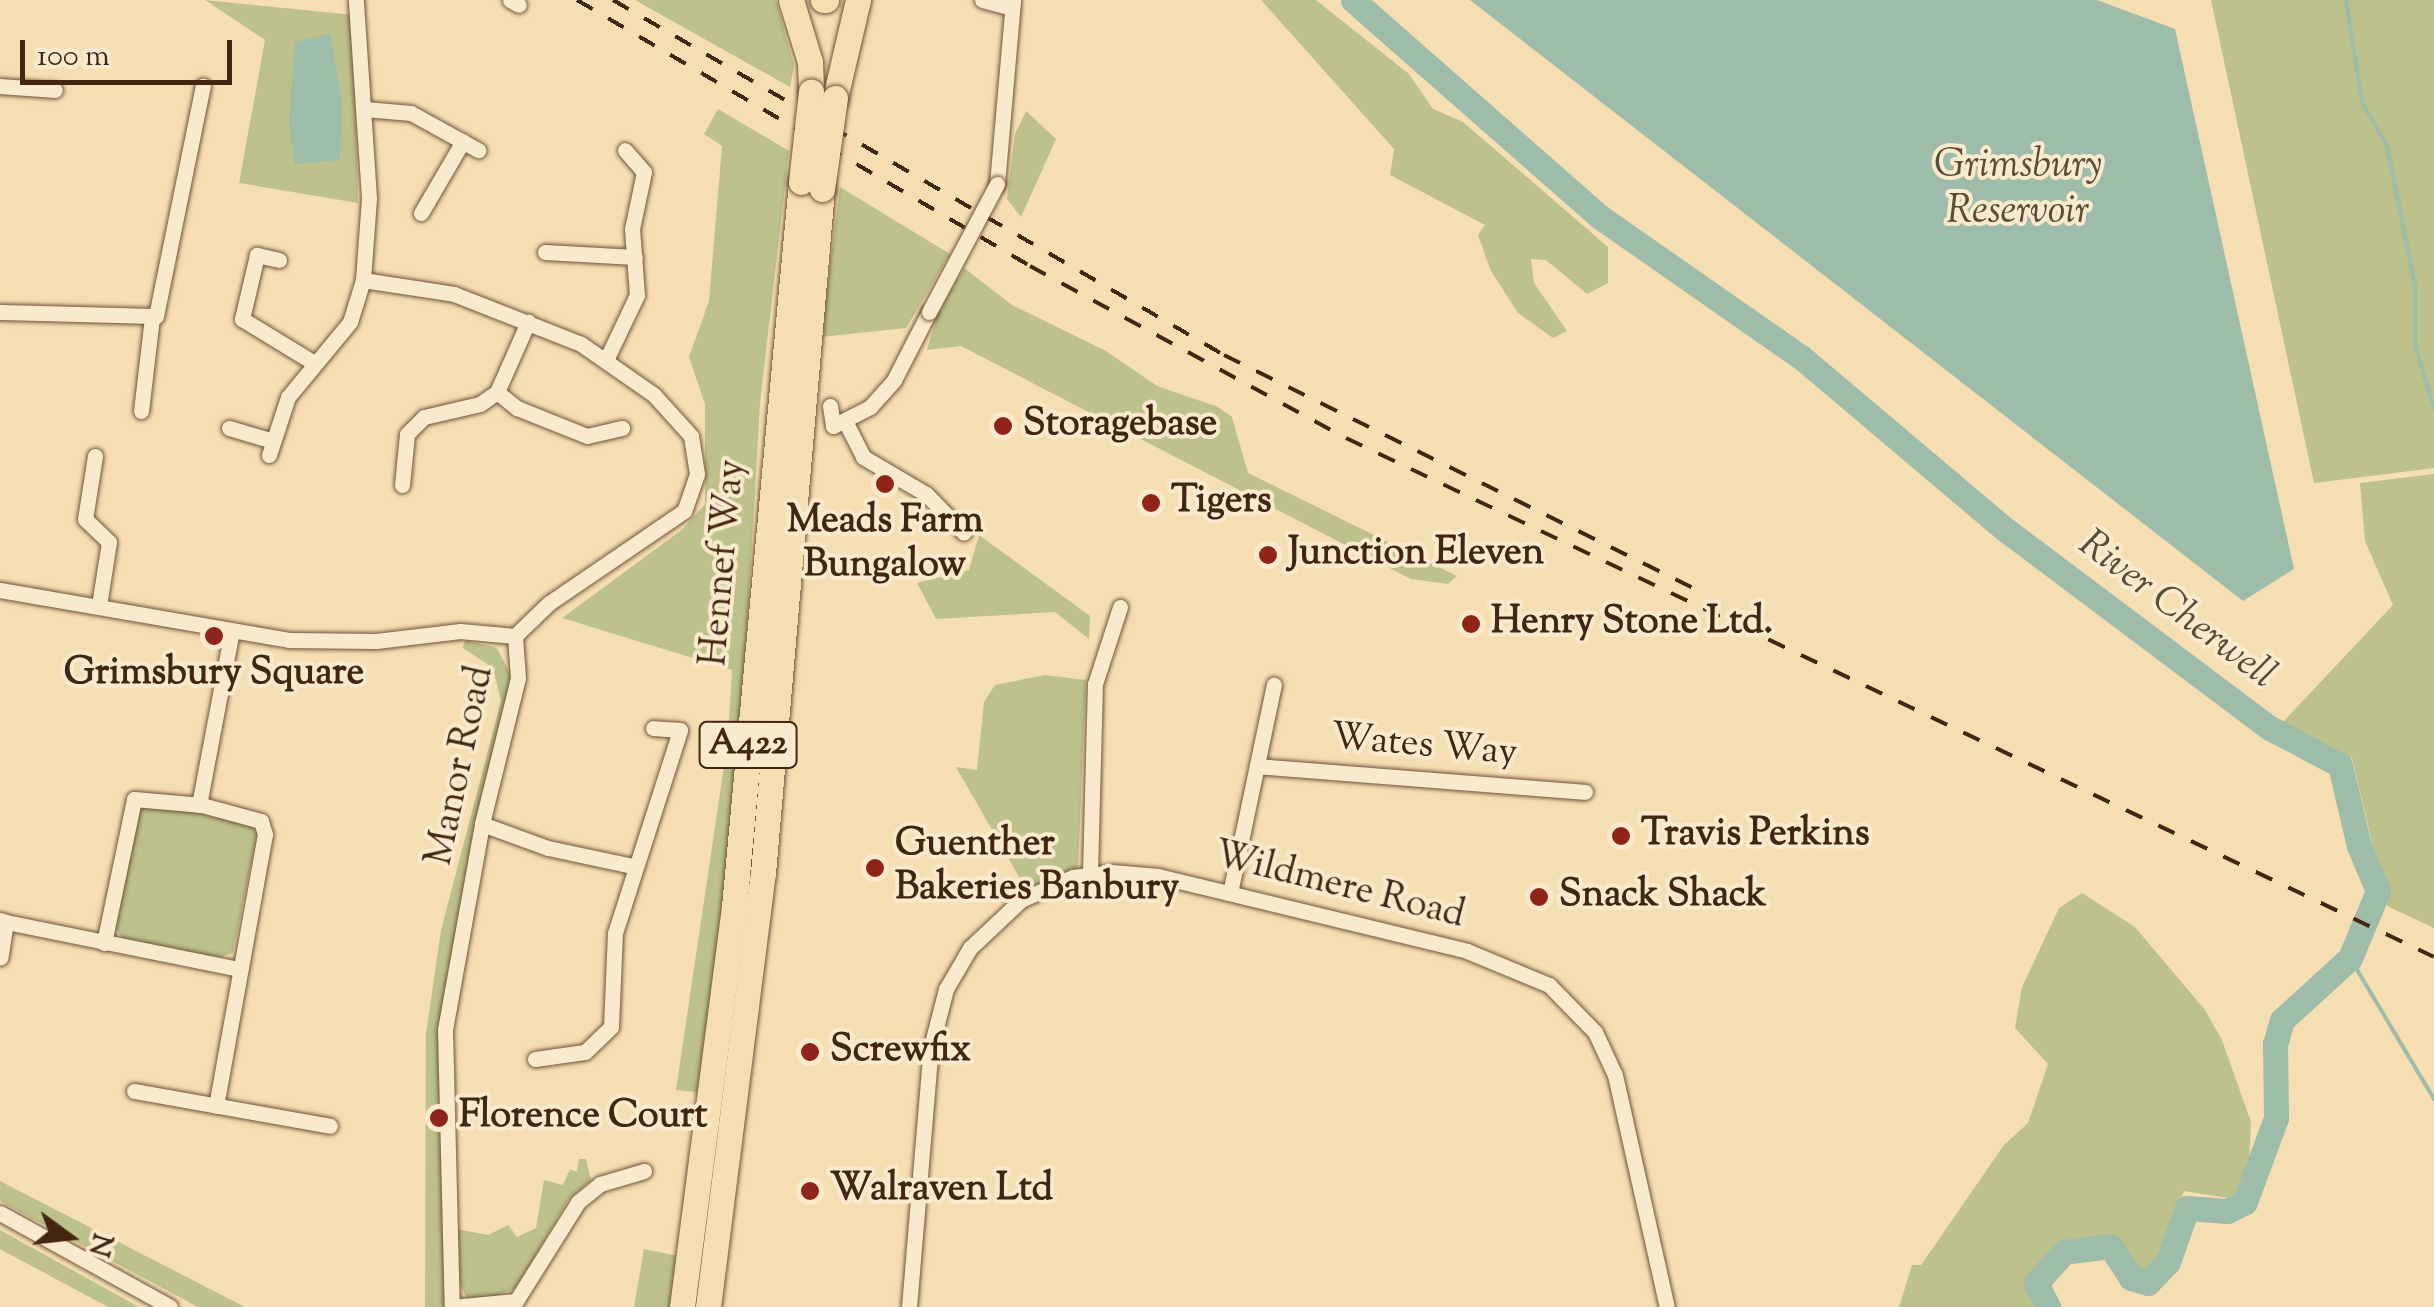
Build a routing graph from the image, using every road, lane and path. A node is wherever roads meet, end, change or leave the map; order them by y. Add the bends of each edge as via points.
1 (356, 0) edge
2 (790, 0) edge
3 (858, 0) edge
4 (982, 0) edge
5 (1013, 4) edge
6 (0, 86) edge
7 (203, 86) dead end
8 (55, 90) dead end
9 (823, 95) junction
10 (365, 109) junction
11 (462, 142) junction
12 (478, 150) dead end
13 (625, 150) dead end
14 (811, 186) junction
15 (422, 213) dead end
16 (545, 252) dead end
17 (635, 257) junction
18 (279, 260) dead end
19 (363, 280) junction
20 (0, 312) edge
21 (152, 318) junction
22 (242, 320) junction
23 (223, 321) dead end
24 (528, 322) junction
25 (608, 358) junction
26 (314, 363) junction
27 (497, 392) junction
28 (830, 406) dead end
29 (141, 411) dead end
30 (846, 424) junction
31 (229, 428) dead end
32 (622, 428) dead end
33 (95, 456) dead end
34 (402, 484) dead end
35 (964, 533) dead end
36 (0, 590) edge
37 (99, 605) junction
38 (1120, 607) dead end
39 (232, 631) junction
40 (515, 636) junction
41 (1274, 685) dead end
42 (683, 712) dead end
43 (653, 728) dead end
44 (680, 730) junction
45 (1257, 766) junction
46 (1585, 792) dead end
47 (199, 805) junction
48 (482, 824) junction
49 (633, 866) junction
50 (1090, 873) junction
51 (1230, 893) junction
52 (3, 921) edge
53 (104, 943) junction
54 (0, 958) edge
55 (240, 969) junction
56 (535, 1059) dead end
57 (134, 1092) dead end
58 (216, 1106) junction
59 (330, 1126) dead end
60 (644, 1170) dead end
61 (0, 1213) edge
62 (518, 1304) edge
63 (170, 1307) edge
64 (452, 1307) edge
65 (682, 1307) edge
66 (708, 1307) edge
67 (909, 1307) edge
68 (1667, 1307) edge

1 - 10 street
2 - 9 highway, A422
3 - 9 highway, A422
4 - 5 street
5 - 30 street, bridge via 997,184 894,380
6 - 8 street
7 - 21 street
9 - 14 highway, A422, bridge
10 - 11 street via 402,110
10 - 19 street
11 - 12 street
11 - 15 street
13 - 17 street via 644,172 633,221
14 - 65 highway, Hennef Way / A422 via 732,926
14 - 66 highway, Hennef Way / A422 via 763,872
16 - 17 street
17 - 25 street via 635,310
18 - 22 street via 257,255
19 - 24 street via 454,294
19 - 26 street via 350,322
20 - 21 street
21 - 29 street
22 - 23 street
22 - 26 street
24 - 25 street
24 - 27 street
25 - 40 street via 691,436 697,464 692,496 671,523 549,603
26 - 31 street via 288,397 271,448
27 - 32 street via 517,408 587,436
27 - 34 street via 414,424 403,445
28 - 30 street via 830,425
30 - 35 street via 862,457 926,494
33 - 37 street via 85,519 109,542
36 - 37 street, Manor Road
37 - 39 street, Manor Road
38 - 50 street via 1096,684
39 - 40 street, Manor Road via 333,642 460,631
39 - 47 street
40 - 48 street, Manor Road via 518,678
41 - 45 street
42 - 44 street
43 - 44 street
44 - 49 street via 671,773
45 - 46 street, Wates Way
45 - 51 street
47 - 53 street via 134,799
47 - 55 street via 250,814 265,827
48 - 49 street via 548,848
48 - 64 street, Manor Road via 445,1030
49 - 56 street via 615,933 611,1027 585,1052
50 - 51 street, Wildmere Road via 1158,876
50 - 67 street, Wildmere Road via 1040,890 1003,914 970,948 946,988 934,1029
51 - 68 street, Wildmere Road via 1492,958 1532,974 1566,1000 1595,1032 1615,1075
52 - 53 street
52 - 54 street
53 - 55 street
55 - 58 street
57 - 58 street
58 - 59 street
60 - 62 street via 600,1184 578,1202
61 - 63 street
62 - 64 street

